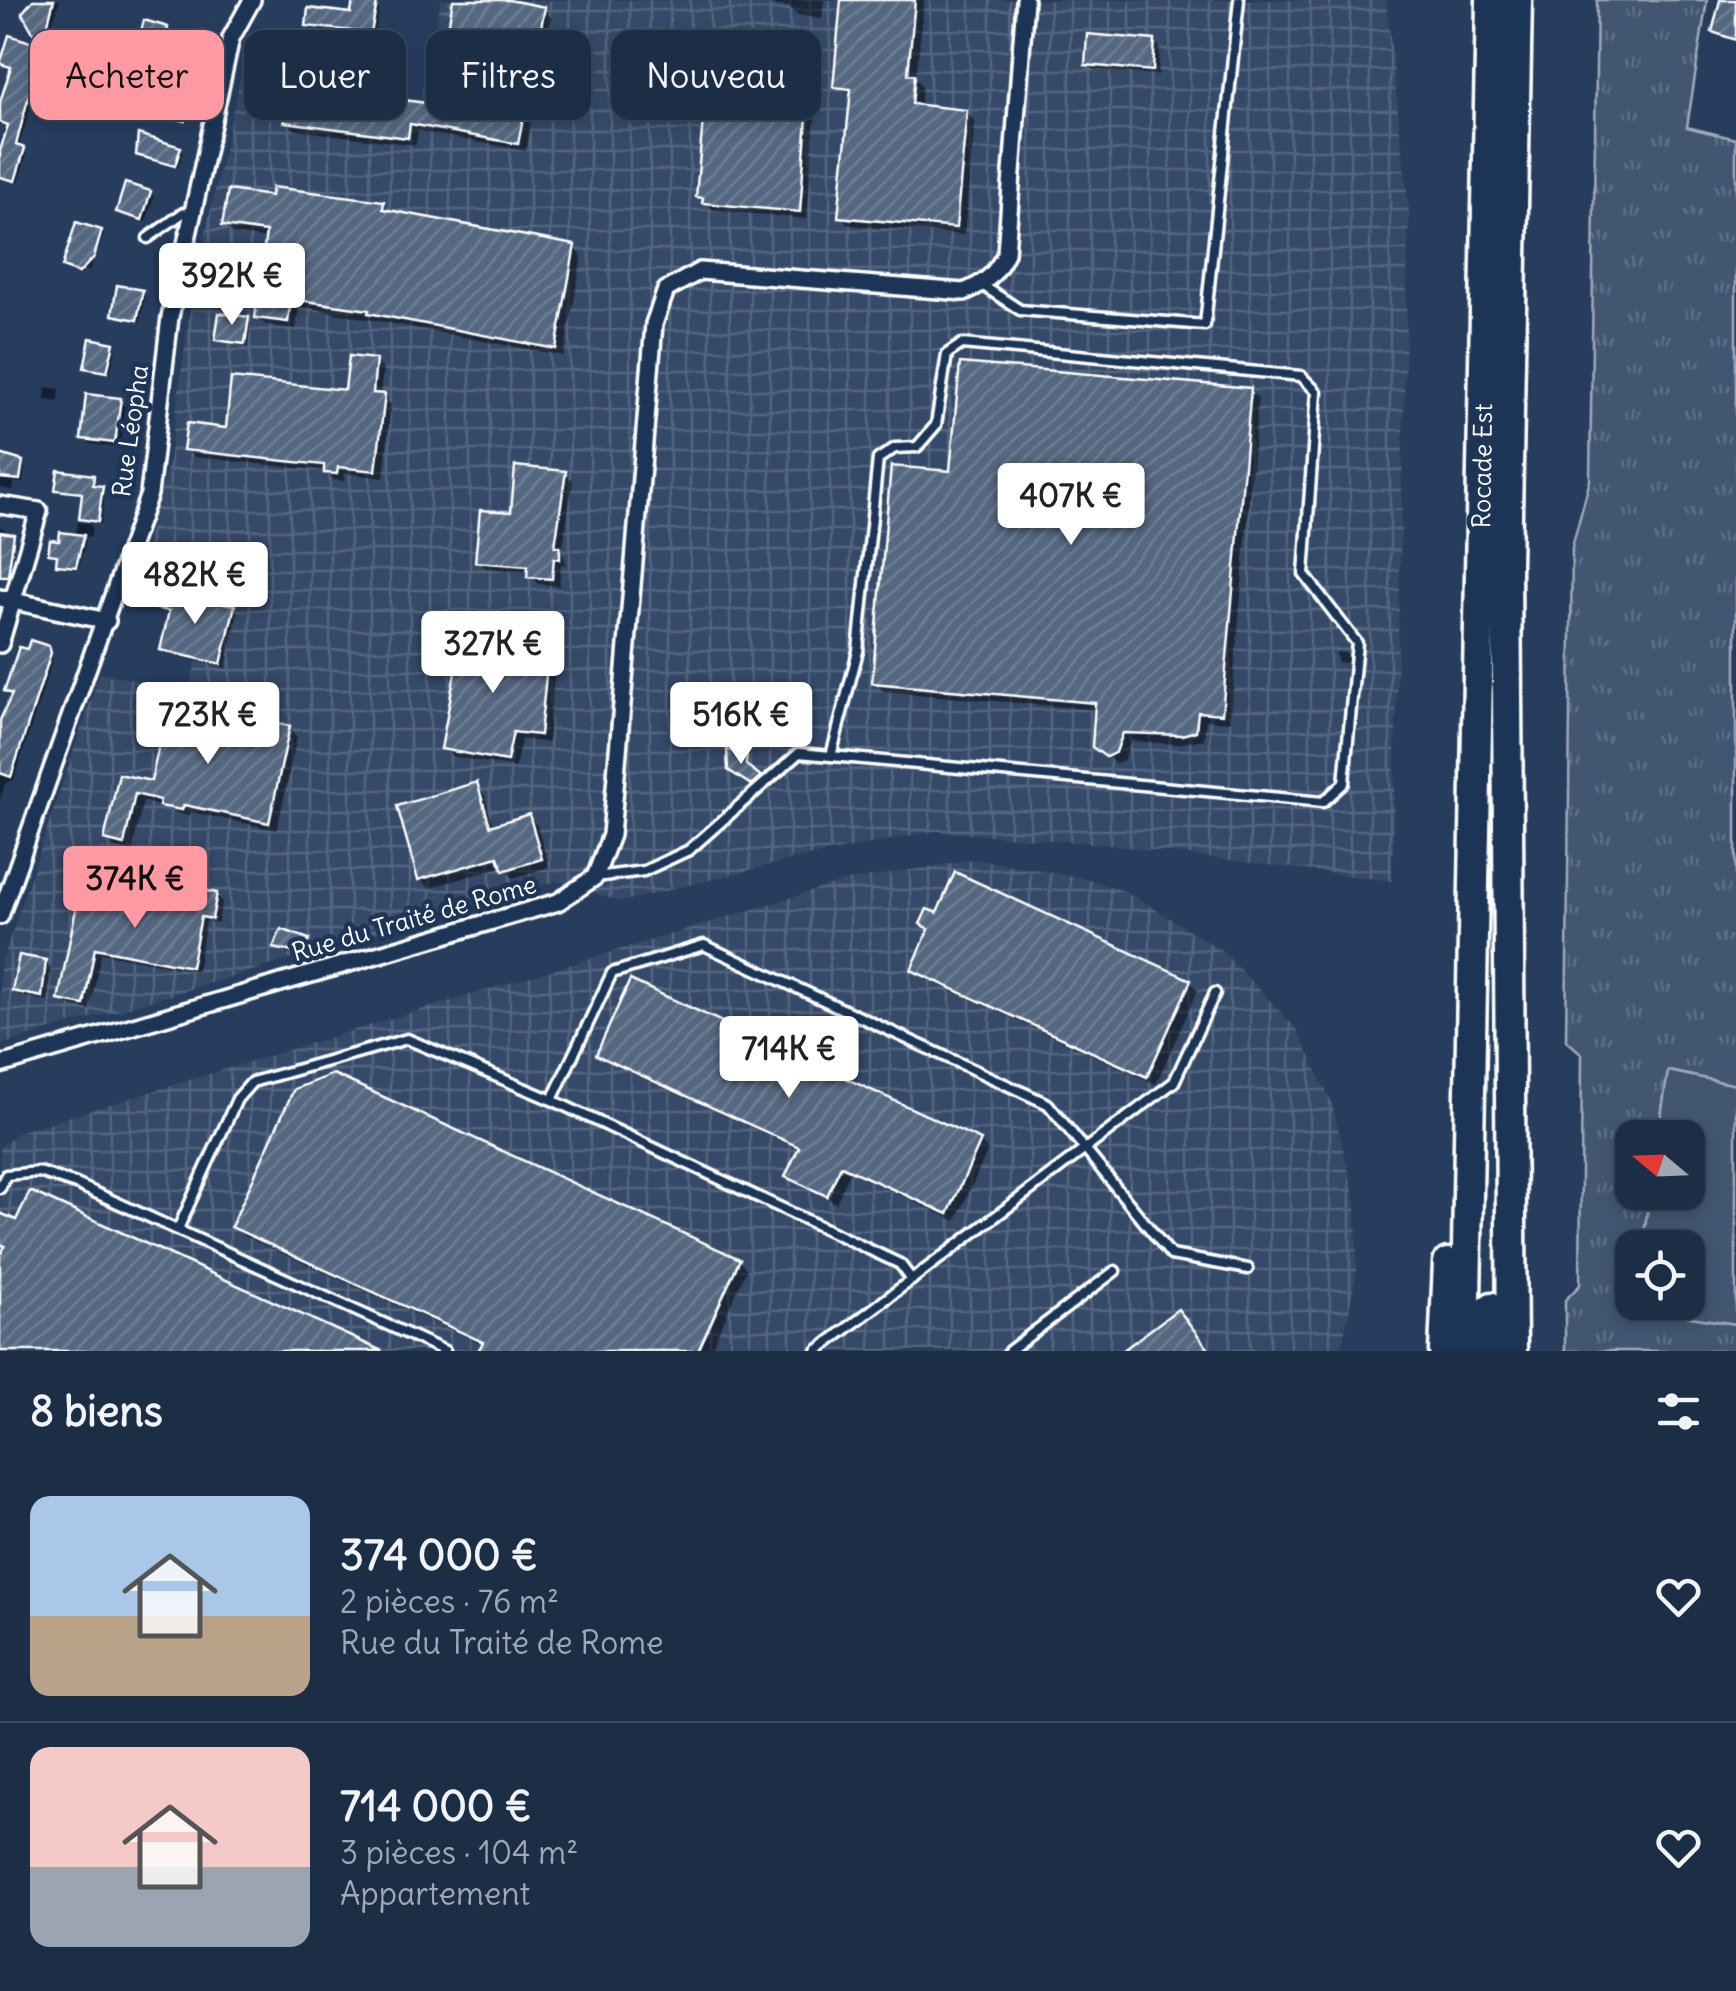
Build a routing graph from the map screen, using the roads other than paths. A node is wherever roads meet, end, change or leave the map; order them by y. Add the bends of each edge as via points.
1 (252, 0) edge
2 (1025, 0) edge
3 (1239, 0) edge
4 (1491, 0) edge
5 (1516, 0) edge
6 (192, 215) junction
7 (148, 238) dead end
8 (982, 285) junction
9 (0, 505) edge
10 (7, 600) edge
11 (106, 621) junction
12 (0, 644) edge
13 (1507, 651) junction
14 (832, 756) junction
15 (595, 876) junction
16 (0, 916) edge
17 (1215, 993) dead end
18 (0, 1065) edge
19 (552, 1100) junction
20 (1086, 1150) junction
21 (1469, 1156) junction
22 (0, 1188) edge
23 (178, 1230) junction
24 (1248, 1269) dead end
25 (1115, 1271) dead end
26 (912, 1280) junction
27 (445, 1351) edge
28 (817, 1351) edge
29 (1009, 1351) edge
30 (1444, 1351) edge
31 (1465, 1351) edge
32 (1491, 1351) edge
33 (1512, 1351) edge

1 - 6 street, Rue Léopha via 231,38
2 - 8 street via 1006,253
3 - 8 lane via 1205,325 1020,310
4 - 21 highway, Rocade Est
5 - 13 highway, Rocade Est
6 - 7 lane via 184,212
6 - 11 street, Rue Léopha via 170,317 149,494
8 - 15 street via 964,292 700,271 666,290 654,324 612,835
9 - 10 street via 39,511
10 - 11 street
10 - 12 street
11 - 16 street, Rue Léopha
13 - 32 highway
13 - 33 highway
14 - 14 lane via 1323,802 1344,782 1357,643 1304,574 1317,392 1301,376 962,344 947,354 936,425 918,447 894,448 878,460 858,651
14 - 15 lane via 799,753 690,850 644,871
15 - 18 street, Rue du Traité de Rome via 558,902
17 - 20 lane via 1174,1082
19 - 20 lane via 612,972 704,945 1048,1104
19 - 23 lane via 407,1039 252,1082 237,1099
19 - 26 lane via 900,1264
20 - 24 lane via 1171,1254
20 - 26 lane
21 - 30 highway via 1454,1194
21 - 31 highway
22 - 23 lane via 6,1174 39,1172
23 - 27 lane
25 - 29 lane
26 - 28 lane

